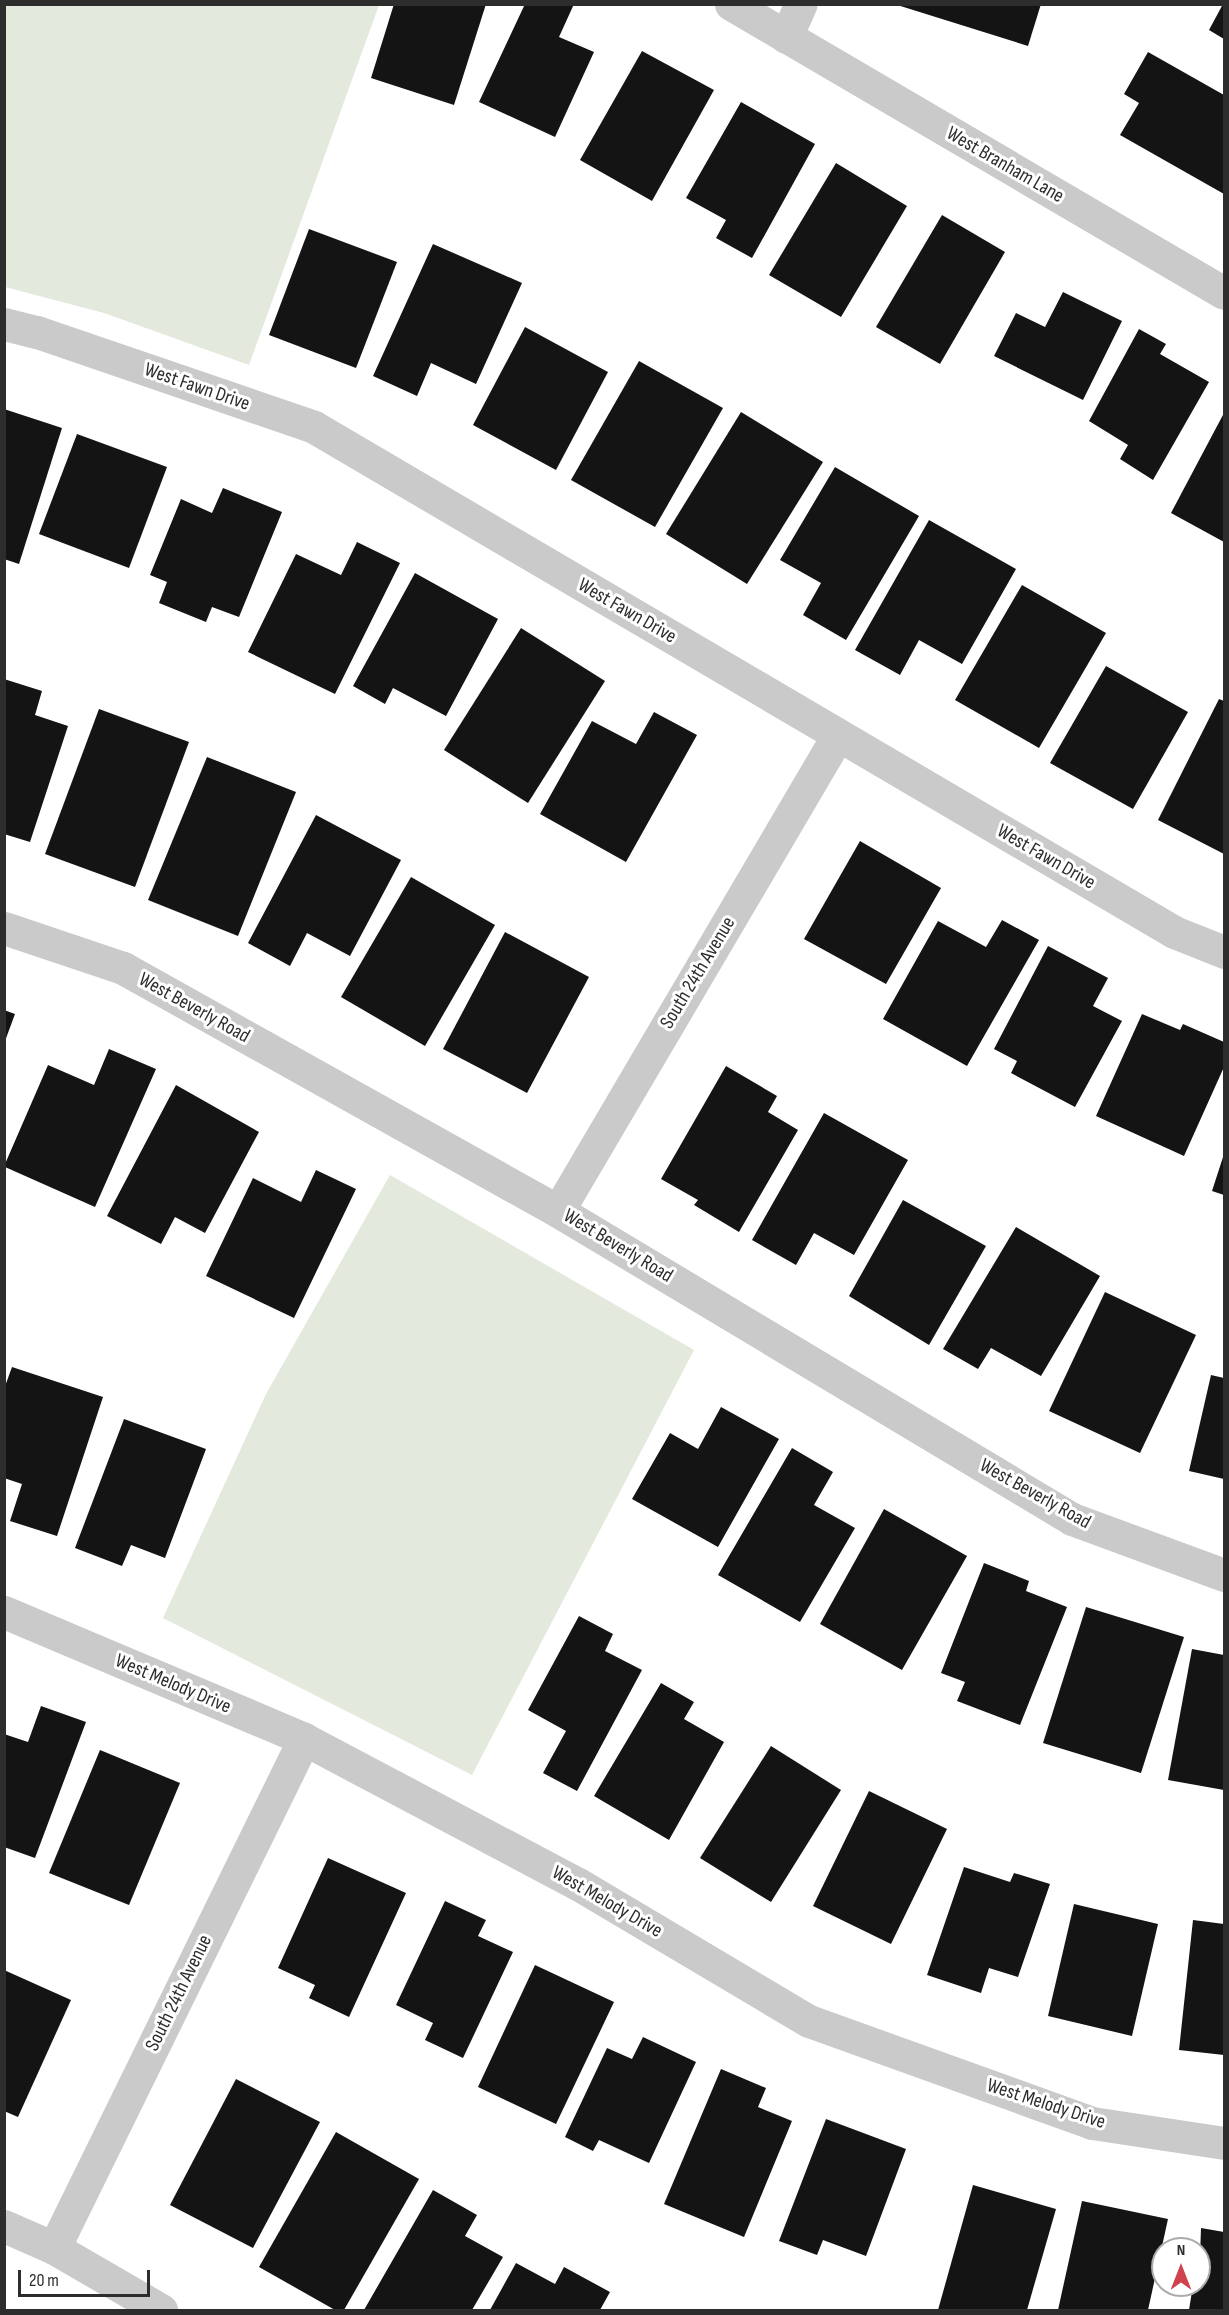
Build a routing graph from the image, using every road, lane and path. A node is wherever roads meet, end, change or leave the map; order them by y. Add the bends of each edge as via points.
1 (730, 4) edge
2 (801, 4) edge
3 (786, 37) junction
4 (1224, 293) edge
5 (4, 324) edge
6 (838, 735) junction
7 (4, 928) edge
8 (1224, 952) edge
9 (558, 1211) junction
10 (1224, 1575) edge
11 (4, 1612) edge
12 (304, 1739) junction
13 (1224, 2143) edge
14 (4, 2226) edge
15 (54, 2248) junction
16 (161, 2310) edge

1 - 3 street, West Branham Lane
2 - 3 street
3 - 4 street, West Branham Lane
5 - 6 street, West Fawn Drive via 314,427
6 - 8 street, West Fawn Drive via 1174,932
6 - 9 street, South 24th Avenue
7 - 9 street, West Beverly Road via 123,968
9 - 10 street, West Beverly Road via 1072,1519
11 - 12 street, West Melody Drive
12 - 13 street, West Melody Drive via 578,1884 809,2021 1092,2123
12 - 15 street, South 24th Avenue
14 - 15 street
15 - 16 street

